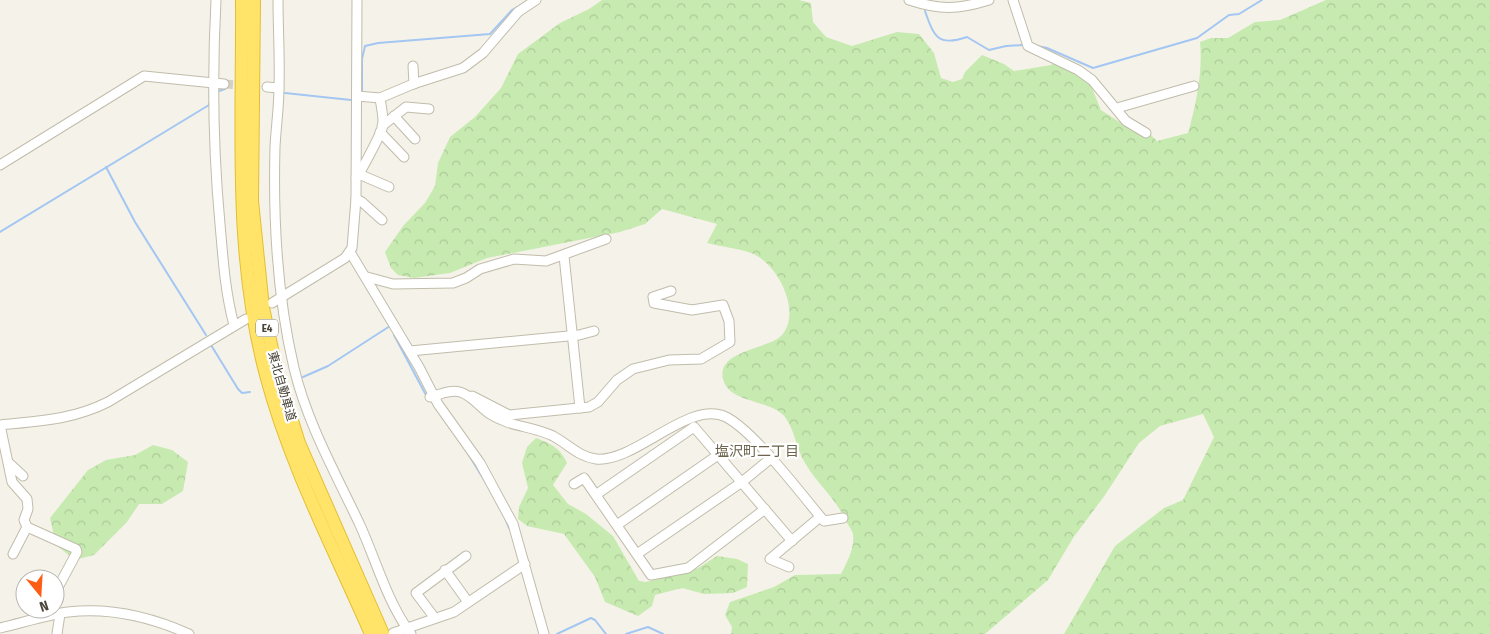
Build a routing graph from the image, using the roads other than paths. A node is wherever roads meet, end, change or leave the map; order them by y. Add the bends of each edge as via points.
1 (216, 0) edge
2 (242, 0) edge
3 (254, 0) edge
4 (278, 0) edge
5 (358, 0) edge
6 (536, 0) edge
7 (909, 0) edge
8 (989, 0) edge
9 (1013, 0) edge
10 (943, 4) edge
11 (413, 66) dead end
12 (224, 84) tunnel mouth
13 (414, 84) junction
14 (1194, 86) dead end
15 (267, 87) tunnel mouth
16 (279, 88) junction
17 (213, 91) junction
18 (357, 96) junction
19 (380, 98) junction
20 (1117, 108) junction
21 (428, 109) dead end
22 (394, 116) junction
23 (381, 129) junction
24 (1146, 133) dead end
25 (415, 140) dead end
26 (404, 157) dead end
27 (0, 165) edge
28 (358, 176) junction
29 (389, 187) dead end
30 (356, 199) junction
31 (382, 220) dead end
32 (606, 239) dead end
33 (350, 252) junction
34 (564, 256) junction
35 (367, 278) junction
36 (672, 291) dead end
37 (281, 298) junction
38 (272, 303) dead end
39 (246, 319) dead end
40 (234, 325) junction
41 (594, 331) dead end
42 (572, 335) junction
43 (410, 351) junction
44 (465, 394) junction
45 (432, 397) junction
46 (580, 408) junction
47 (718, 454) junction
48 (770, 459) junction
49 (8, 463) junction
50 (23, 476) dead end
51 (742, 482) junction
52 (574, 484) dead end
53 (597, 494) junction
54 (765, 509) junction
55 (820, 517) junction
56 (843, 518) dead end
57 (617, 525) junction
58 (27, 527) junction
59 (792, 541) junction
60 (13, 554) dead end
61 (637, 554) junction
62 (466, 556) dead end
63 (524, 564) junction
64 (789, 567) dead end
65 (445, 570) junction
66 (65, 574) edge
67 (468, 602) junction
68 (65, 614) edge
69 (434, 617) junction
70 (38, 619) edge
71 (59, 619) edge
72 (0, 628) edge
73 (172, 630) edge
74 (408, 631) edge
75 (388, 633) edge
76 (57, 634) edge
77 (189, 634) edge
78 (371, 634) edge
79 (544, 634) edge

1 - 17 street
2 - 78 highway, 東北自動車道 / E4 via 243,241 259,347 298,470
3 - 75 highway, 東北自動車道 / E4 via 252,201 263,308 277,372 299,443
4 - 16 street
5 - 18 street
6 - 13 street via 518,12 483,53 463,68
7 - 10 street
8 - 10 street via 967,7
9 - 20 street via 1028,46 1078,70 1092,80
11 - 13 street
12 - 17 street
13 - 19 street
14 - 20 street
15 - 16 street
16 - 37 street via 275,211
17 - 27 street via 144,76
17 - 40 street via 224,269
18 - 19 street
18 - 28 street
19 - 23 street
20 - 24 street via 1126,121
21 - 22 street via 406,107
22 - 23 street
22 - 25 street
23 - 26 street
23 - 28 street
28 - 29 street
28 - 30 street
30 - 31 street
30 - 33 street
32 - 34 street
33 - 35 street
33 - 37 street
34 - 35 street via 546,262 514,259 480,269 453,283 393,284
34 - 42 street
35 - 43 street
36 - 46 street via 653,296 654,303 692,310 723,305 729,321 730,342 701,359 669,360 633,369 617,380 598,402
37 - 38 street
37 - 74 street via 295,370 317,434
39 - 40 street
40 - 49 street via 89,412 67,418 0,425
41 - 42 street
42 - 43 street
42 - 46 street
43 - 45 street
44 - 45 street via 449,391
44 - 46 street via 475,396 508,415
44 - 48 street via 500,420 545,432 588,458 607,460 689,419 717,415 724,416 744,430
45 - 63 street via 480,463 513,524
47 - 51 street
47 - 53 street via 694,427
47 - 57 street
48 - 51 street
48 - 55 street
49 - 50 street
49 - 58 street via 12,482 27,499 24,520
51 - 54 street
51 - 61 street
52 - 53 street via 584,478
53 - 57 street
54 - 59 street
54 - 61 street via 688,568 651,576
55 - 56 street via 824,521
55 - 59 street
57 - 61 street
58 - 60 street
58 - 66 street via 76,549
59 - 64 street via 770,559
62 - 65 street
63 - 67 street
63 - 79 street
65 - 67 street
65 - 69 street via 416,593
67 - 69 street via 454,612
68 - 73 street via 109,612 140,616
69 - 74 street
70 - 72 street
71 - 76 street
73 - 77 street
74 - 75 street

